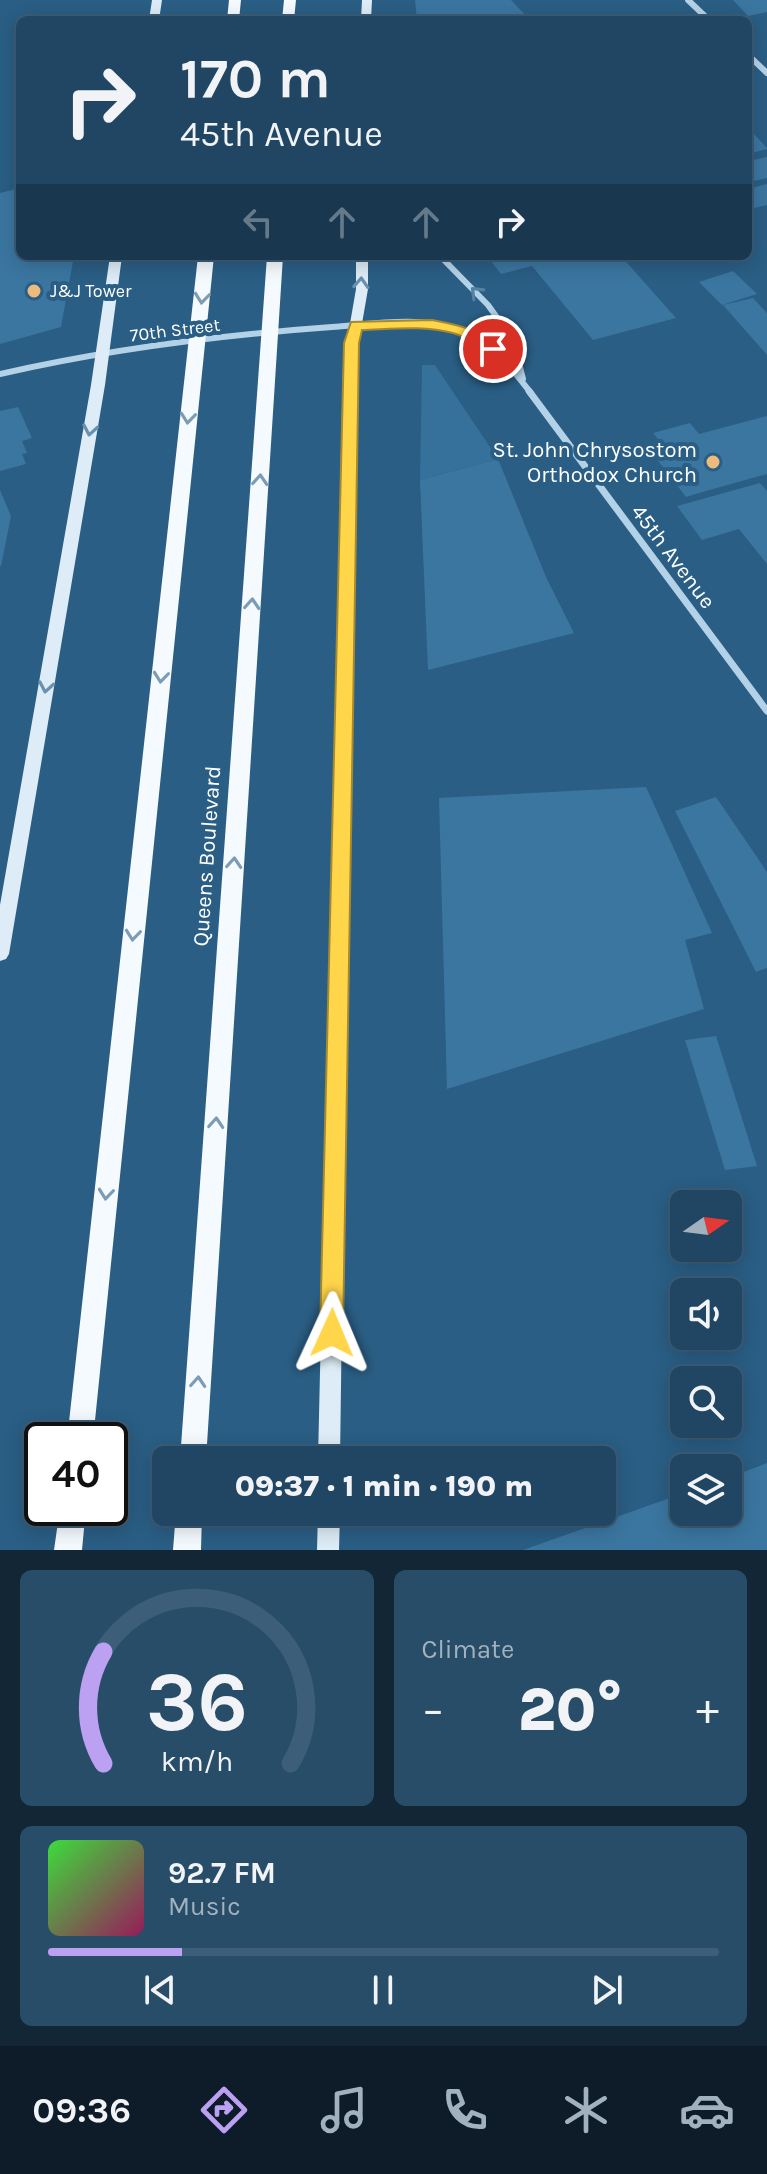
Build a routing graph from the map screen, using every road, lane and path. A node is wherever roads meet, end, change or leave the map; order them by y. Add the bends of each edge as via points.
1 (688, 0) edge
2 (705, 16) edge
3 (752, 59) edge
4 (767, 73) edge
5 (115, 260) edge
6 (206, 260) edge
7 (275, 260) edge
8 (362, 260) edge
9 (444, 260) edge
10 (356, 325) junction
11 (270, 333) junction
12 (197, 341) junction
13 (101, 353) junction
14 (0, 374) edge
15 (524, 384) junction
16 (767, 711) edge
17 (0, 954) edge
18 (82, 1422) edge
19 (194, 1446) edge
20 (329, 1446) edge
21 (71, 1526) edge
22 (188, 1526) edge
23 (329, 1526) edge
24 (68, 1550) edge
25 (187, 1550) edge
26 (328, 1550) edge

1 - 2 street
3 - 4 street
5 - 13 street
6 -> 12 main road
7 - 11 main road, Queens Boulevard
10 -> 8 street
15 -> 9 street, 45th Avenue via 513,340
10 - 11 street, 70th Street
10 - 15 street, 45th Avenue via 459,329 493,349
10 - 20 street via 349,364
11 - 12 street, 70th Street
19 -> 11 main road, Queens Boulevard
12 - 13 street, 70th Street
12 -> 18 main road
13 - 14 street, 70th Street
13 -> 17 street
15 - 16 street, 45th Avenue
21 - 24 main road
22 - 25 main road
23 - 26 street

